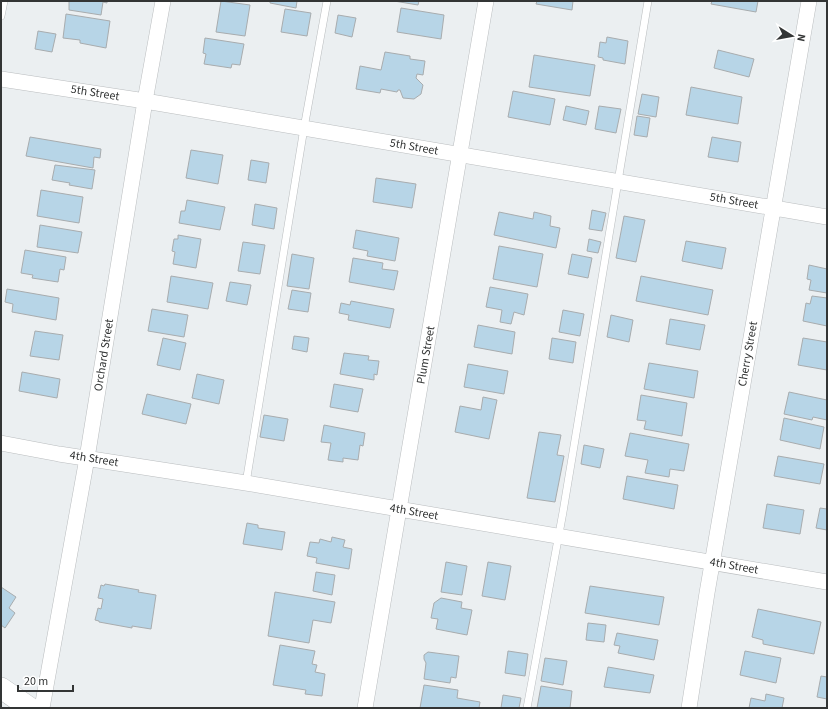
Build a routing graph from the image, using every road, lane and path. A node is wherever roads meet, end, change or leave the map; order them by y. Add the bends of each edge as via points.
1 (4, 1) edge
2 (163, 1) edge
3 (327, 1) edge
4 (486, 1) edge
5 (648, 1) edge
6 (808, 1) edge
7 (1, 16) edge
8 (1, 79) edge
9 (145, 101) junction
10 (304, 128) junction
11 (460, 154) junction
12 (618, 181) junction
13 (773, 208) junction
14 (827, 217) edge
15 (1, 443) edge
16 (86, 458) junction
17 (246, 483) junction
18 (399, 509) junction
19 (558, 536) junction
20 (713, 562) junction
21 (827, 582) edge
22 (1, 688) edge
23 (30, 708) edge
24 (42, 708) edge
25 (365, 708) edge
26 (527, 708) edge
27 (689, 708) edge

1 - 7 lane
2 - 9 street, Orchard Street
3 - 10 lane
4 - 11 street, Plum Street
5 - 12 lane
6 - 13 street, Cherry Street
8 - 9 street, 5th Street
9 - 10 street, 5th Street
9 - 16 street, Orchard Street
10 - 11 street, 5th Street
10 - 17 lane
11 - 12 street, 5th Street
11 - 18 street, Plum Street
12 - 13 street, 5th Street
12 - 19 lane
13 - 14 street, 5th Street
13 - 20 street, Cherry Street
15 - 16 street, 4th Street
16 - 17 street, 4th Street
16 - 24 street, Orchard Street
17 - 18 street, 4th Street
18 - 19 street, 4th Street
18 - 25 street, Plum Street
19 - 20 street, 4th Street
19 - 26 lane
20 - 21 street, 4th Street
20 - 27 street, Cherry Street
22 - 23 main road

